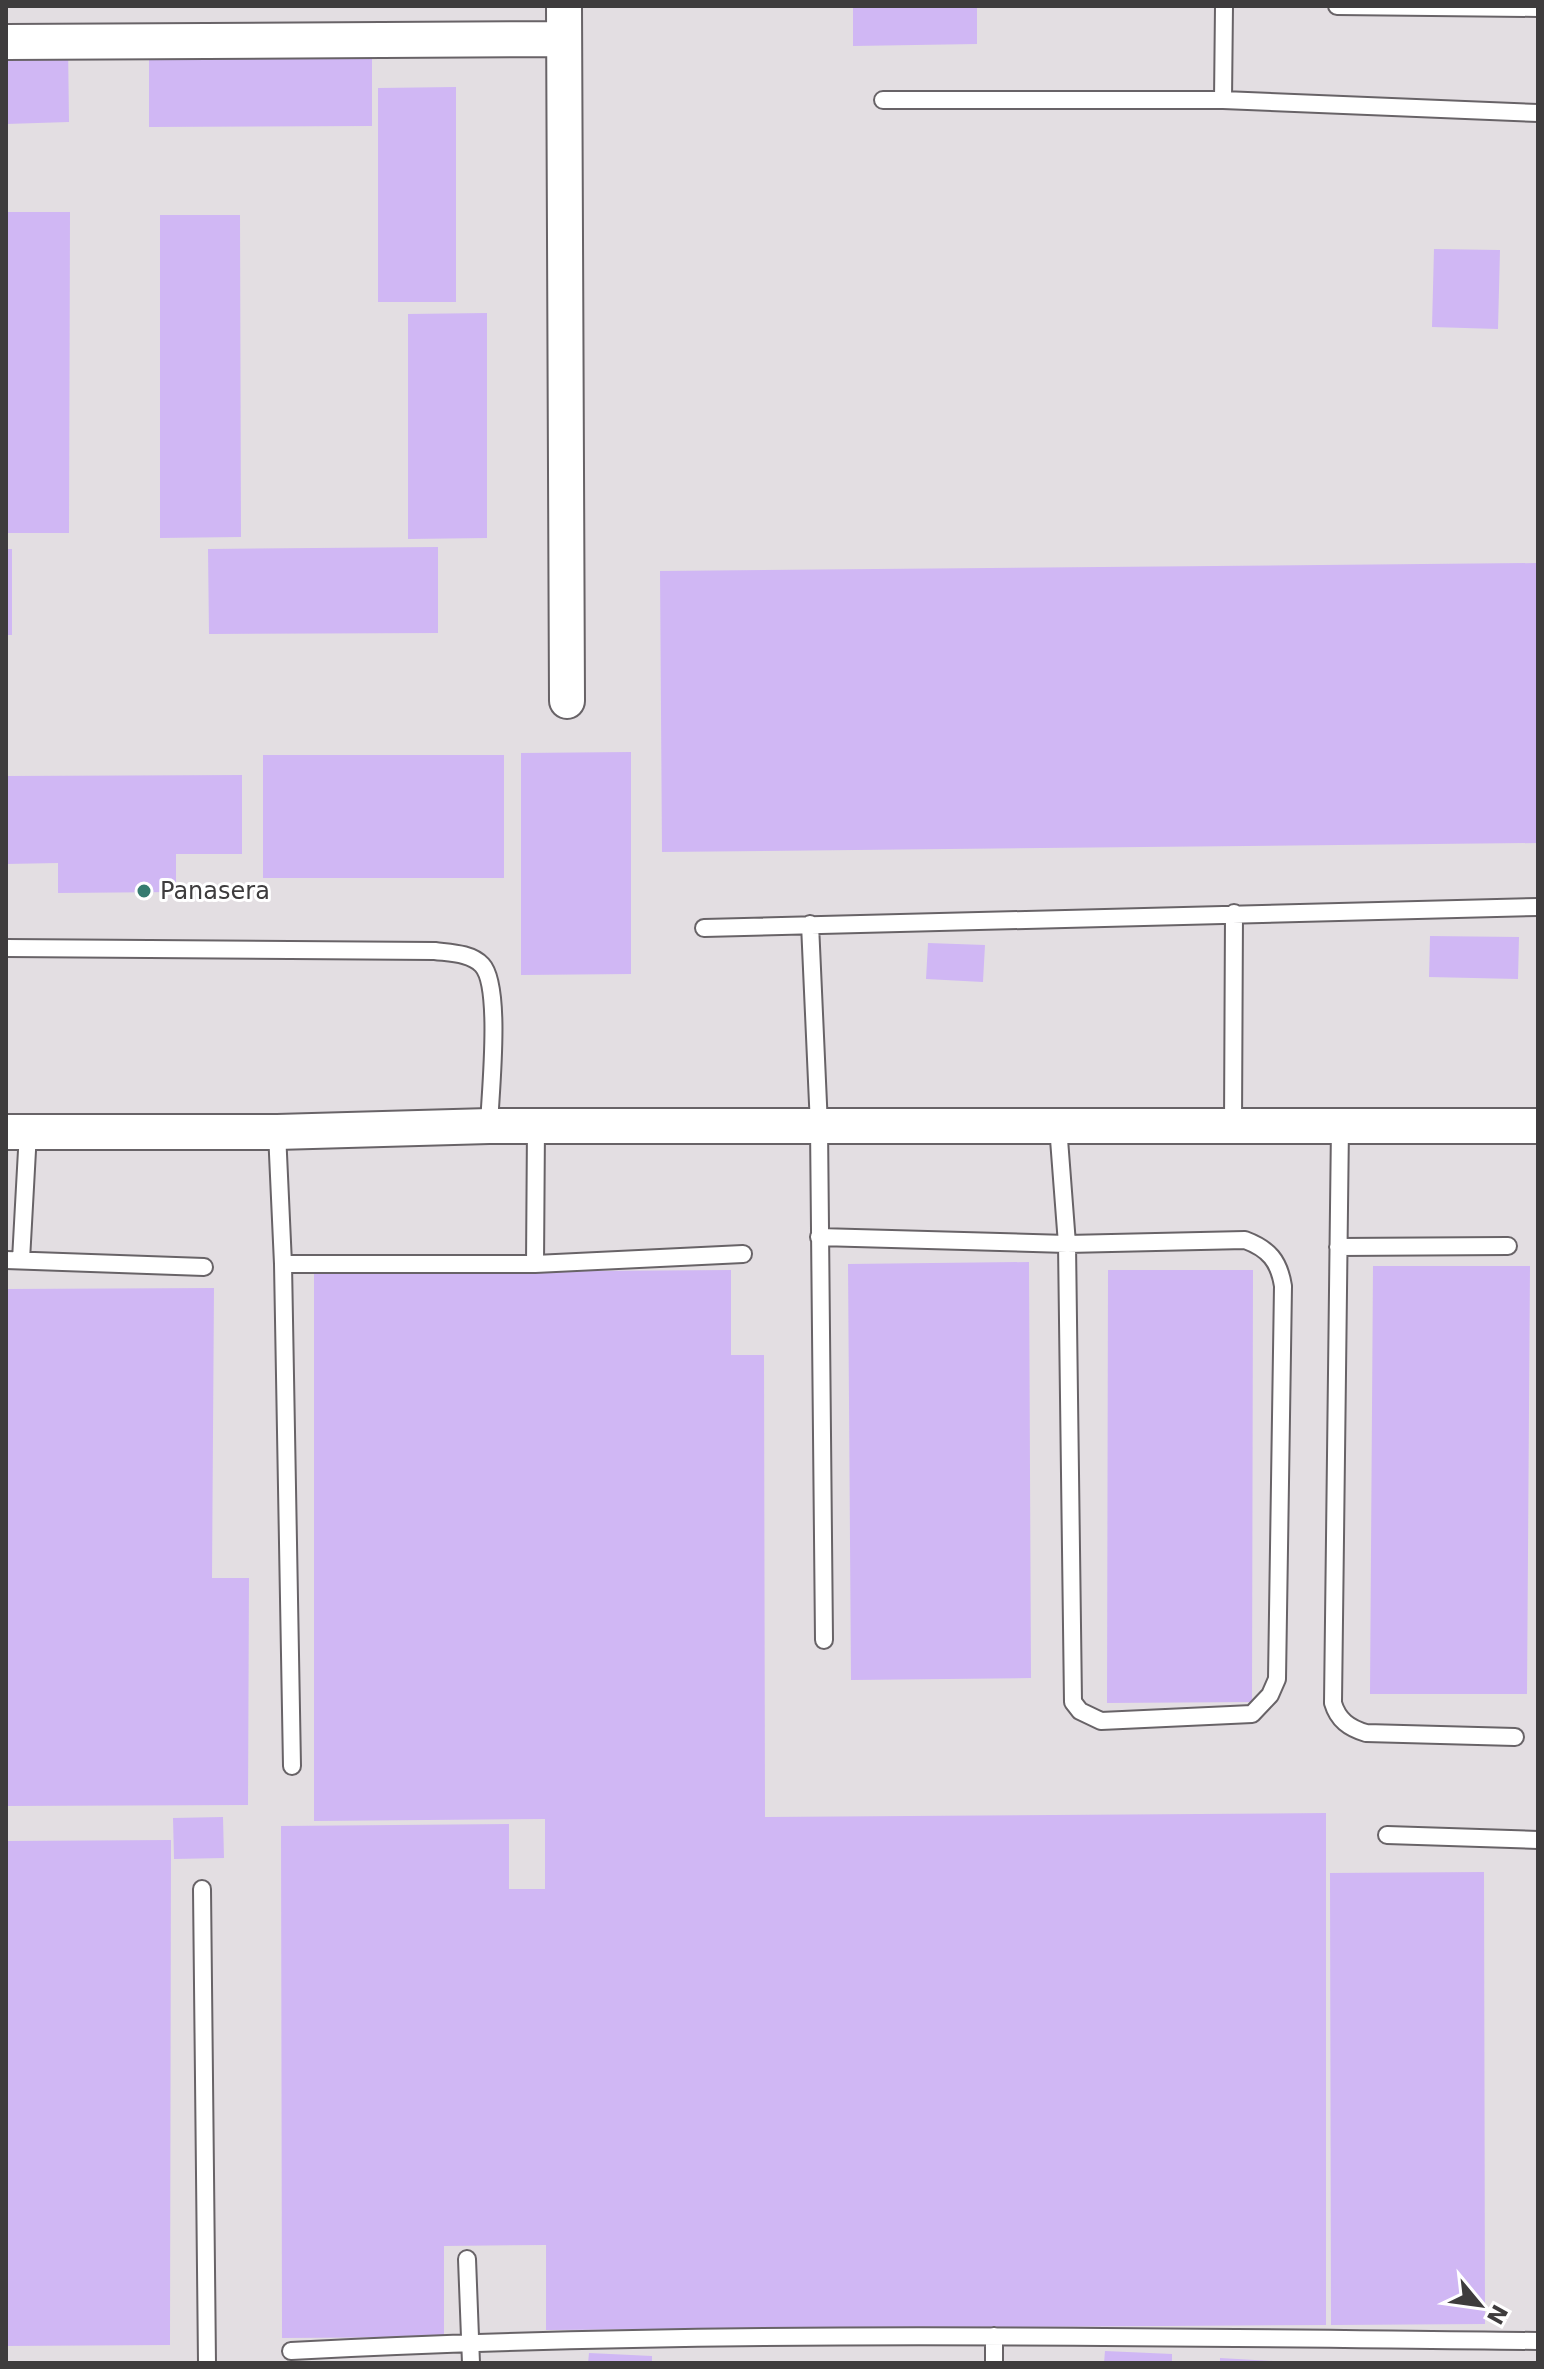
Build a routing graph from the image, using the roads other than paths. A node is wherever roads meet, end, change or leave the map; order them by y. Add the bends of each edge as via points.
1 (1224, 6) edge
2 (1337, 6) edge
3 (1538, 8) edge
4 (564, 23) edge
5 (6, 42) edge
6 (883, 100) dead end
7 (1223, 100) junction
8 (1538, 113) edge
9 (567, 701) dead end
10 (1538, 907) edge
11 (1234, 913) junction
12 (810, 924) junction
13 (704, 928) dead end
14 (6, 948) edge
15 (489, 1126) junction
16 (536, 1126) junction
17 (819, 1126) junction
18 (1058, 1126) junction
19 (1233, 1126) junction
20 (1340, 1126) junction
21 (1538, 1126) edge
22 (17, 1132) edge
23 (277, 1132) junction
24 (819, 1237) junction
25 (1067, 1244) junction
26 (1508, 1246) dead end
27 (1338, 1247) junction
28 (743, 1254) dead end
29 (13, 1260) edge
30 (283, 1264) junction
31 (535, 1264) junction
32 (204, 1267) dead end
33 (824, 1640) dead end
34 (1515, 1737) dead end
35 (292, 1766) dead end
36 (1387, 1835) dead end
37 (1538, 1840) edge
38 (202, 1889) dead end
39 (467, 2259) dead end
40 (994, 2336) junction
41 (470, 2341) junction
42 (1538, 2341) edge
43 (291, 2351) dead end
44 (207, 2363) edge
45 (471, 2363) edge
46 (994, 2363) edge

1 - 7 lane
2 - 3 lane
4 - 5 street
4 - 9 street
6 - 7 lane
7 - 8 lane
10 - 11 lane
11 - 12 lane
11 - 19 lane
12 - 13 lane
12 - 17 lane
14 - 15 lane via 435,951 472,957 485,966 494,997
15 - 16 street
15 - 23 street
16 - 17 street
16 - 31 lane
17 - 18 street
17 - 24 lane
18 - 19 street
18 - 25 lane
19 - 20 street
20 - 21 street
20 - 27 lane
22 - 23 street
22 - 29 lane
23 - 30 lane
24 - 25 lane
24 - 33 lane
25 - 25 lane via 1245,1240 1262,1246 1280,1271 1277,1679 1252,1714 1101,1721 1073,1702
26 - 27 lane
27 - 34 lane via 1336,1714 1366,1733
28 - 31 lane
29 - 32 lane
30 - 31 lane
30 - 35 lane
36 - 37 lane
38 - 44 lane
39 - 41 lane
40 - 41 lane
40 - 42 lane
40 - 46 lane
41 - 43 lane
41 - 45 lane

